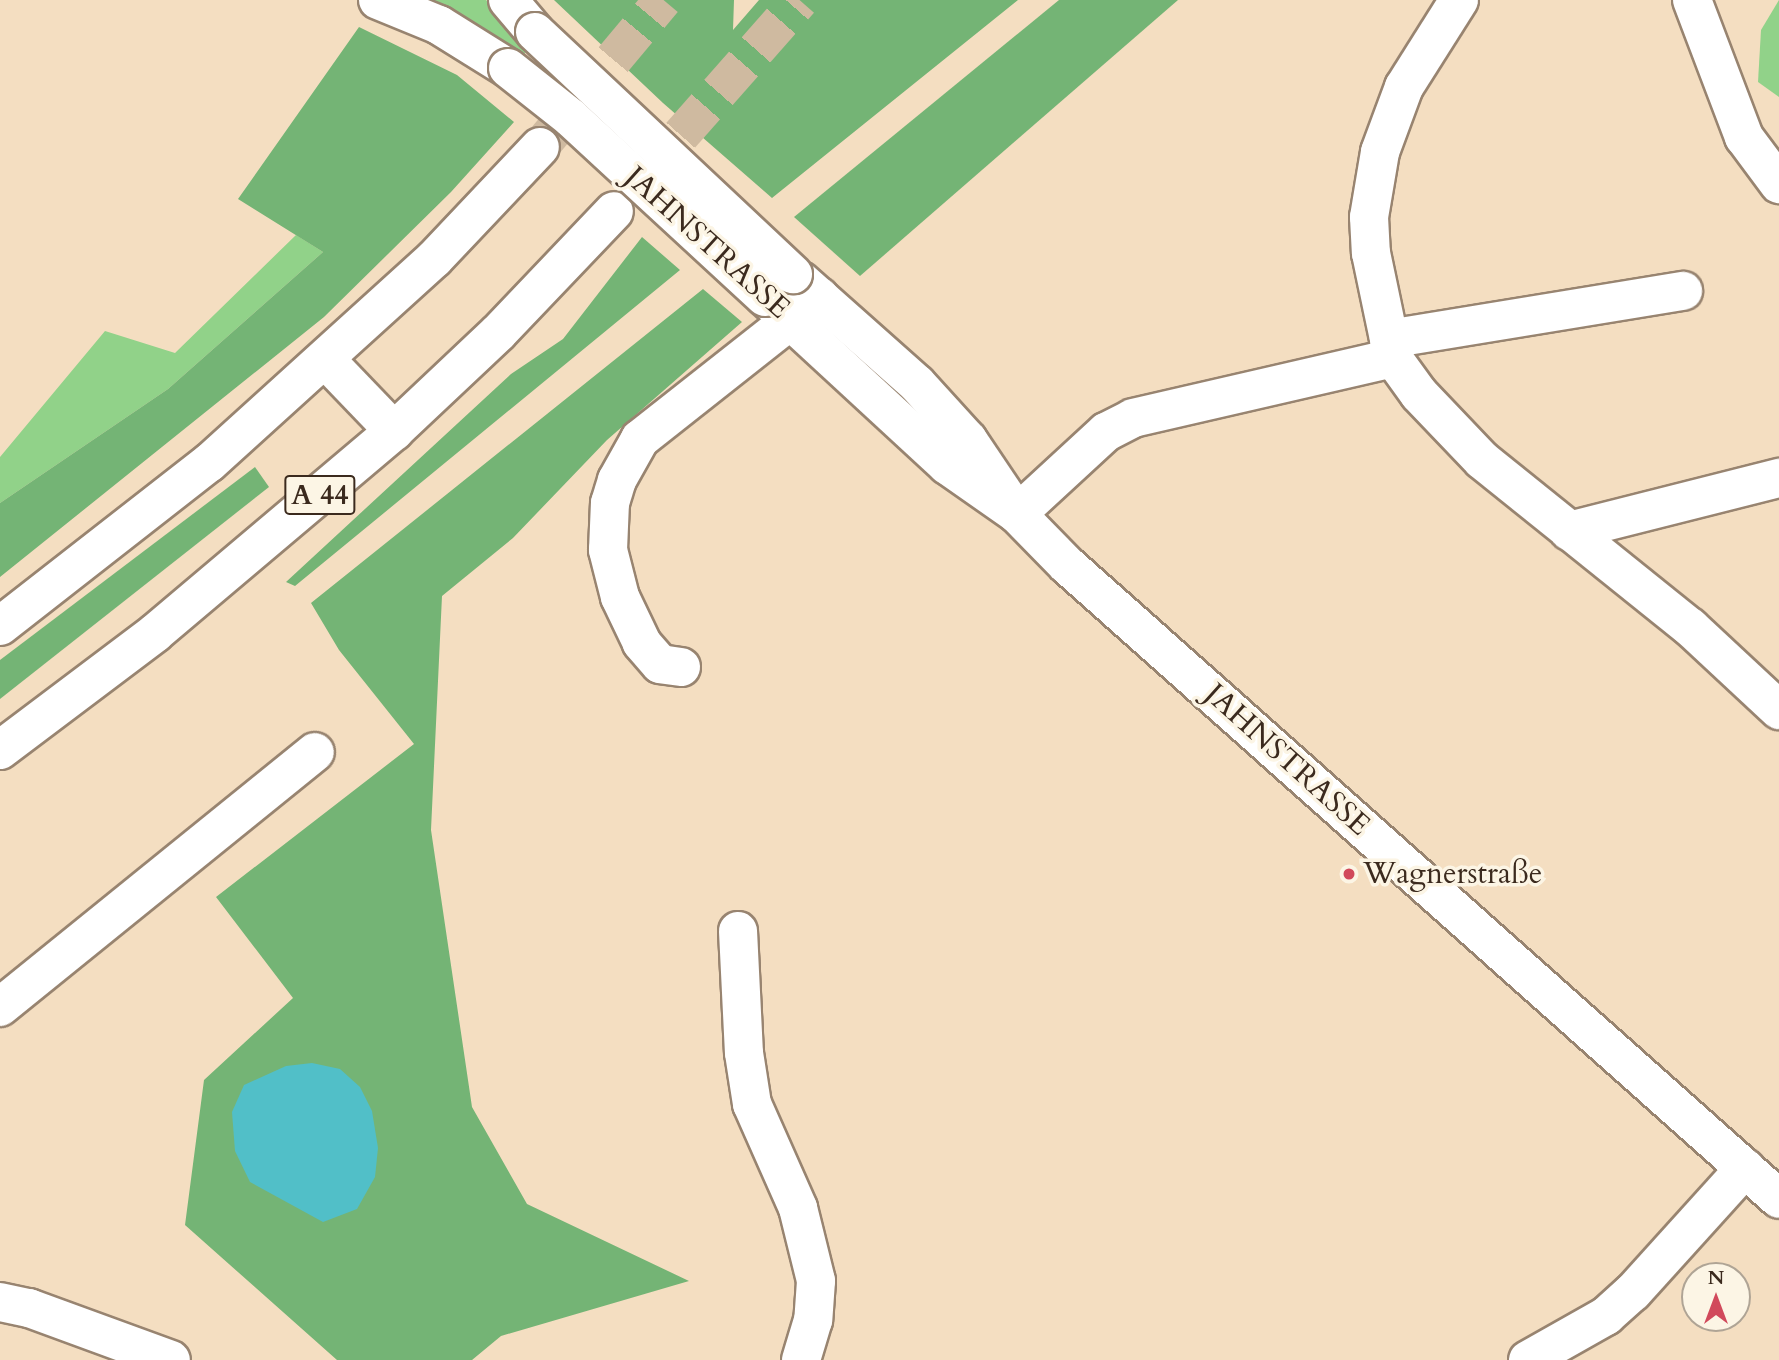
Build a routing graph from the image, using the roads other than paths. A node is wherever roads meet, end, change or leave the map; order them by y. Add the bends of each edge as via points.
1 (377, 0) edge
2 (508, 0) edge
3 (1459, 0) edge
4 (1692, 0) edge
5 (540, 147) tunnel mouth
6 (1779, 184) edge
7 (614, 211) dead end
8 (1683, 291) dead end
9 (792, 297) junction
10 (1391, 348) junction
11 (325, 359) junction
12 (394, 431) junction
13 (1779, 478) edge
14 (1017, 514) junction
15 (1569, 531) junction
16 (0, 626) edge
17 (681, 667) dead end
18 (1779, 710) edge
19 (0, 750) edge
20 (315, 752) dead end
21 (738, 931) dead end
22 (0, 1007) edge
23 (1745, 1168) junction
24 (1779, 1199) edge
25 (0, 1302) edge
26 (171, 1360) edge
27 (801, 1360) edge
28 (1528, 1360) edge

1 - 9 main road, JAHNSTRASSE, bridge via 439,25 508,68
2 - 9 main road, JAHNSTRASSE, bridge
3 - 10 main road via 1404,87 1380,152 1369,217 1371,253
4 - 6 main road via 1744,137
5 - 11 main road via 433,260
7 - 12 main road, A 44 via 498,333
8 - 10 main road
9 - 14 main road, JAHNSTRASSE via 917,384 968,440
9 - 17 main road via 640,439 610,503 608,550 620,597 642,643 660,664
10 - 14 main road via 1133,418 1106,432
10 - 15 main road via 1419,394 1482,460
11 - 12 main road
11 - 16 main road via 209,463
12 - 19 main road, A 44 via 155,633
13 - 15 main road
14 - 23 main road, JAHNSTRASSE via 1068,565
15 - 18 main road via 1689,627
20 - 22 main road
21 - 27 main road via 744,1053 752,1104 797,1208 816,1281 813,1320
23 - 24 main road, JAHNSTRASSE
23 - 28 main road via 1606,1316
25 - 26 main road via 29,1308

